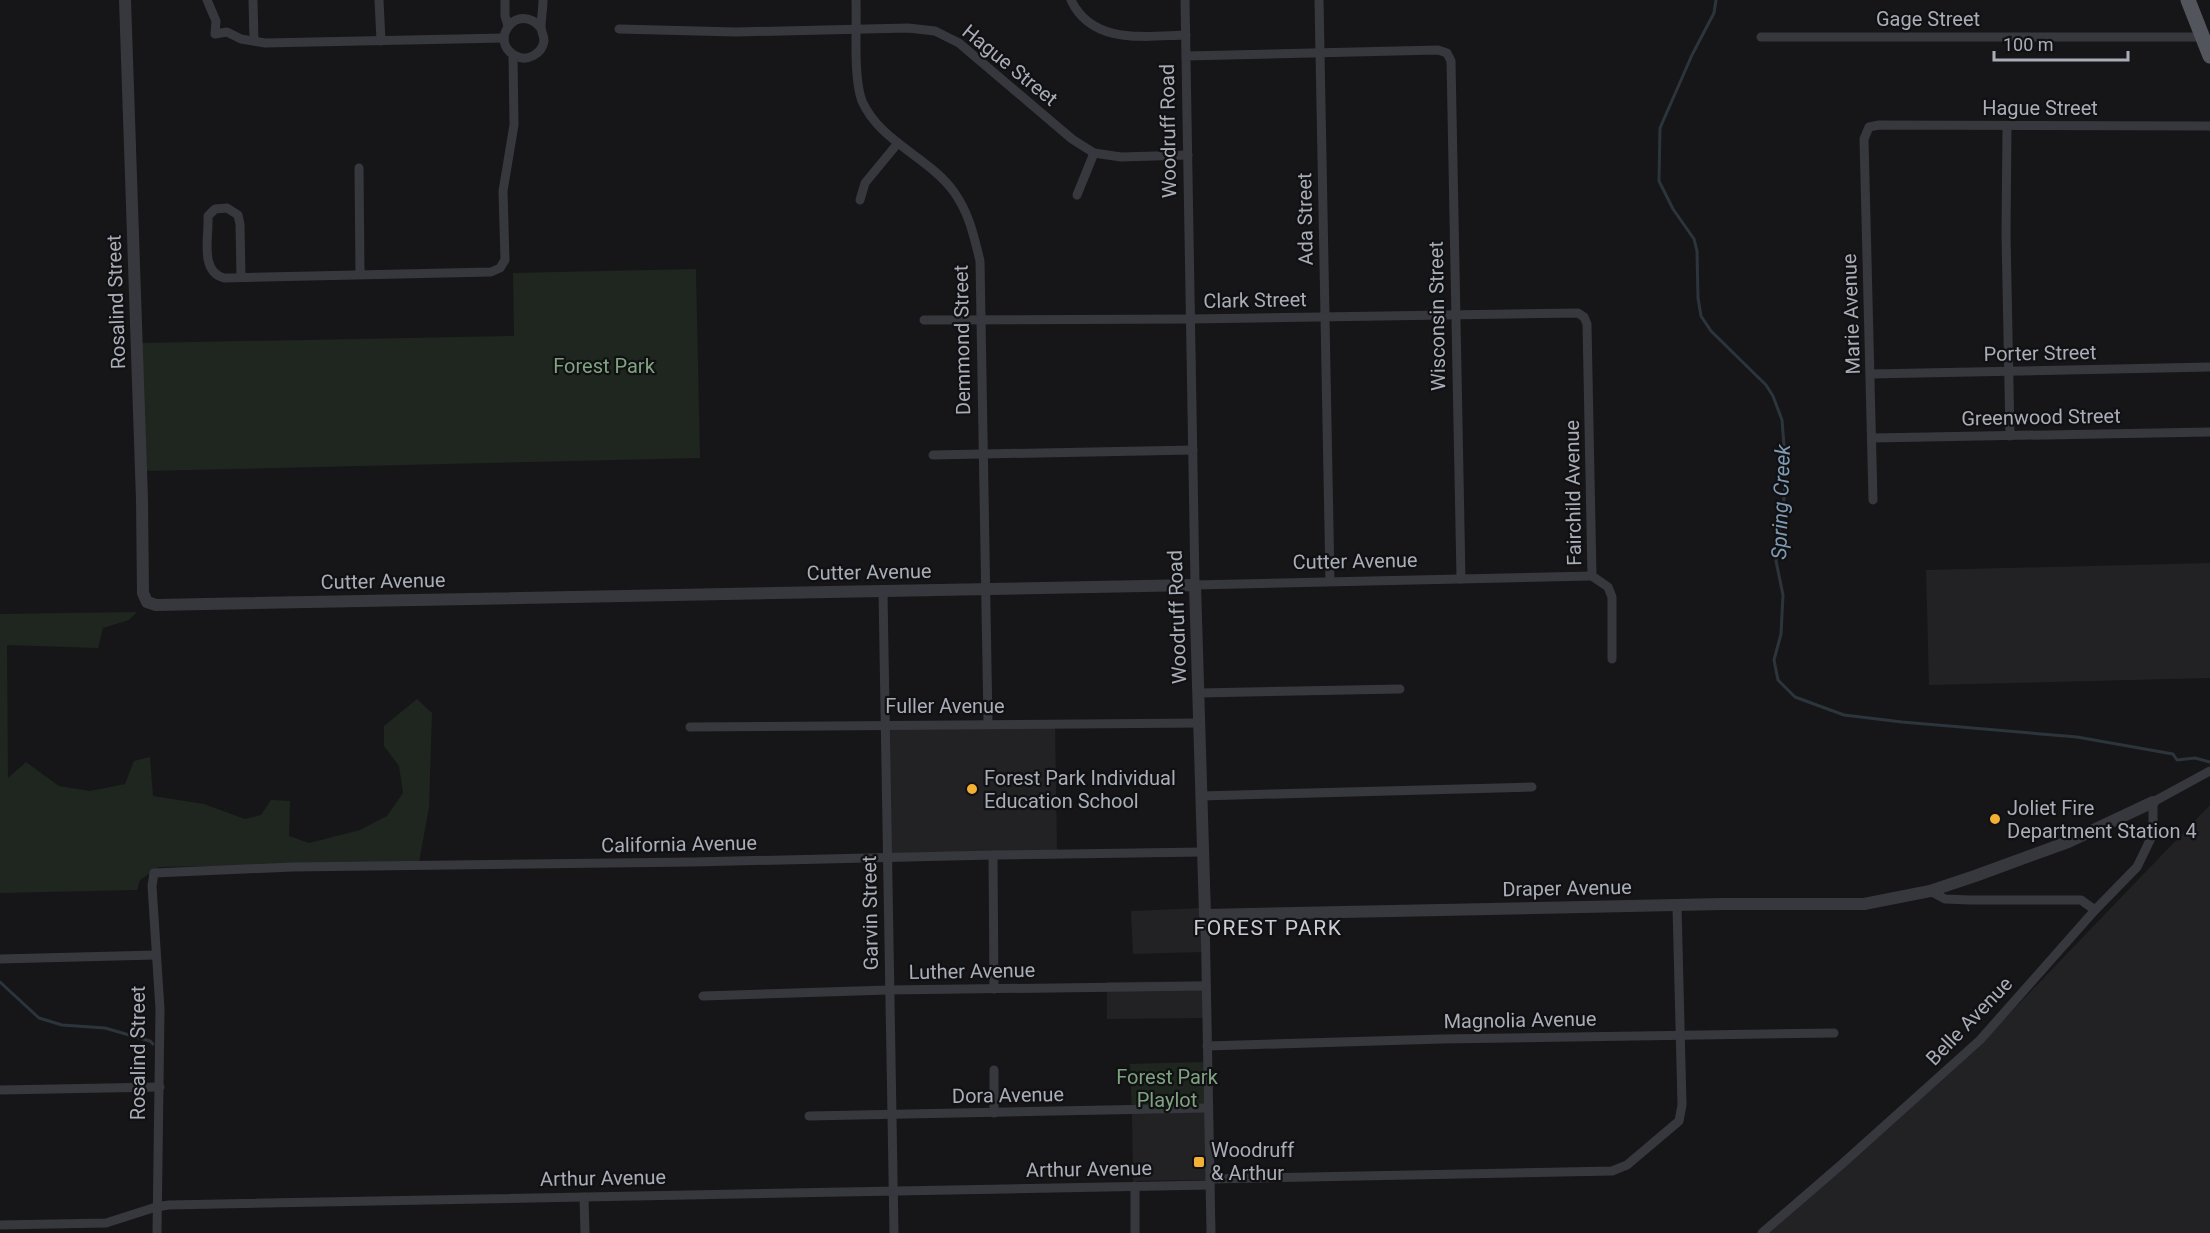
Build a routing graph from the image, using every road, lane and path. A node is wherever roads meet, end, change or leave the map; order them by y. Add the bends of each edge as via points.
1 (125, 0) edge
2 (207, 0) edge
3 (253, 0) edge
4 (379, 0) edge
5 (505, 0) edge
6 (543, 0) edge
7 (856, 0) edge
8 (1071, 0) edge
9 (1185, 0) edge
10 (1319, 0) edge
11 (2188, 0) edge
12 (508, 26) junction
13 (541, 28) junction
14 (619, 29) dead end
15 (857, 30) junction
16 (1186, 36) junction
17 (1761, 37) dead end
18 (2202, 37) junction
19 (504, 38) junction
20 (254, 41) junction
21 (381, 41) junction
22 (1320, 52) junction
23 (513, 55) junction
24 (1186, 56) junction
25 (2210, 56) edge
26 (2007, 126) junction
27 (2210, 126) edge
28 (1869, 127) joint
29 (898, 143) junction
30 (1094, 153) junction
31 (1188, 155) junction
32 (359, 168) dead end
33 (1077, 195) dead end
34 (860, 200) dead end
35 (360, 274) junction
36 (241, 278) junction
37 (1455, 313) junction
38 (1326, 316) junction
39 (1584, 317) joint
40 (1191, 319) junction
41 (924, 320) dead end
42 (979, 321) junction
43 (2210, 367) edge
44 (2008, 372) junction
45 (1871, 374) junction
46 (2210, 432) edge
47 (2010, 436) junction
48 (1872, 438) junction
49 (1193, 450) junction
50 (933, 455) dead end
51 (983, 455) junction
52 (1873, 500) dead end
53 (1592, 576) junction
54 (1461, 579) junction
55 (1330, 581) junction
56 (1195, 585) junction
57 (986, 590) junction
58 (883, 592) junction
59 (147, 602) joint
60 (1612, 659) dead end
61 (1400, 689) dead end
62 (1199, 693) junction
63 (988, 723) junction
64 (1200, 723) junction
65 (885, 724) junction
66 (690, 727) dead end
67 (2210, 771) edge
68 (1532, 787) dead end
69 (1201, 796) junction
70 (2153, 802) junction
71 (1203, 852) junction
72 (993, 855) junction
73 (887, 858) junction
74 (154, 873) joint
75 (1930, 891) junction
76 (1677, 906) junction
77 (2095, 910) junction
78 (1204, 915) junction
79 (156, 955) junction
80 (0, 959) edge
81 (1205, 986) junction
82 (994, 989) junction
83 (889, 990) junction
84 (703, 996) dead end
85 (1834, 1033) dead end
86 (1681, 1036) junction
87 (1207, 1046) junction
88 (994, 1070) dead end
89 (160, 1087) junction
90 (0, 1090) edge
91 (1208, 1108) junction
92 (994, 1113) junction
93 (892, 1114) junction
94 (809, 1116) dead end
95 (1210, 1182) junction
96 (1135, 1186) junction
97 (893, 1192) junction
98 (584, 1197) junction
99 (156, 1207) junction
100 (0, 1225) edge
101 (157, 1233) edge
102 (585, 1233) edge
103 (894, 1233) edge
104 (1136, 1233) edge
105 (1210, 1233) edge
106 (1762, 1233) edge

1 - 59 street, Rosalind Street via 143,593
2 - 20 street via 216,21 215,34 227,33
3 - 20 street
4 - 21 street
5 - 12 street
6 - 13 street
7 - 15 street, Demmond Street
8 - 16 street via 1090,25 1109,33
9 - 16 street, Woodruff Road
10 - 22 street, Ada Street
11 - 18 main road
12 - 13 street via 525,18
12 - 19 street
13 - 23 street via 544,41 538,53 526,58
14 - 15 street, Hague Street
15 - 29 street, Demmond Street via 862,101 875,121
15 - 30 street, Hague Street via 935,31 959,43 1072,139
16 - 24 street, Woodruff Road
17 - 18 street, Gage Street
18 - 25 main road
19 - 21 street
19 - 23 street
20 - 21 street
22 - 24 street
22 - 37 street, Wisconsin Street via 1447,53 1451,61
22 - 38 street, Ada Street
23 - 35 street via 514,125 504,191 505,260 500,268 491,272
24 - 31 street, Woodruff Road
26 - 27 street, Hague Street
26 - 28 street, Hague Street
26 - 44 street
28 - 45 street, Marie Avenue via 1864,139
29 - 34 street via 865,183
29 - 42 street, Demmond Street via 936,172 970,220 980,261
30 - 31 street, Hague Street via 1121,157
30 - 33 street
31 - 40 street, Woodruff Road
32 - 35 street
35 - 36 street
36 - 36 street via 216,276 209,266 208,216 215,209 227,208 238,215
37 - 38 street, Clark Street
37 - 39 street, Clark Street via 1578,313
37 - 54 street, Wisconsin Street
38 - 40 street, Clark Street
38 - 55 street, Ada Street
39 - 53 street, Fairchild Avenue
40 - 42 street, Clark Street
40 - 49 street, Woodruff Road
41 - 42 street, Clark Street
42 - 51 street, Demmond Street
43 - 44 street, Porter Street
44 - 45 street, Porter Street
44 - 47 street
45 - 48 street, Marie Avenue
46 - 47 street, Greenwood Street
47 - 48 street, Greenwood Street
48 - 52 street, Marie Avenue
49 - 51 street
49 - 56 street, Woodruff Road
50 - 51 street
51 - 57 street, Demmond Street
53 - 54 street, Cutter Avenue
53 - 60 street, Fairchild Avenue via 1608,587 1612,597
54 - 55 street, Cutter Avenue
55 - 56 street, Cutter Avenue
56 - 57 street, Cutter Avenue
56 - 62 street, Woodruff Road
57 - 58 street, Cutter Avenue
57 - 63 street, Demmond Street
58 - 59 street, Cutter Avenue via 168,605
58 - 65 street, Garvin Street
61 - 62 street
62 - 64 street, Woodruff Road
63 - 64 street, Fuller Avenue
63 - 65 street, Fuller Avenue
64 - 69 street, Woodruff Road
65 - 66 street, Fuller Avenue
65 - 73 street, Garvin Street
67 - 70 street, Draper Avenue
68 - 69 street
69 - 71 street, Woodruff Road
70 - 75 street, Draper Avenue via 2068,842
70 - 77 street, Belle Avenue via 2153,834 2137,867
71 - 72 street, California Avenue
71 - 78 street, Woodruff Road
72 - 73 street, California Avenue
72 - 82 street
73 - 74 street, California Avenue via 292,867
73 - 83 street, Garvin Street
74 - 79 street, Rosalind Street
75 - 76 street, Draper Avenue via 1863,904
75 - 77 street, Draper Avenue via 1945,898 1970,900 2081,900
76 - 78 street, Draper Avenue
76 - 86 street
77 - 106 street, Belle Avenue via 1980,1040
78 - 81 street, Woodruff Road
79 - 80 street
79 - 89 street, Rosalind Street
81 - 82 street, Luther Avenue
81 - 87 street, Woodruff Road
82 - 83 street, Luther Avenue
83 - 84 street, Luther Avenue
83 - 93 street, Garvin Street
85 - 86 street, Magnolia Avenue
86 - 87 street, Magnolia Avenue
86 - 95 street, Arthur Avenue via 1680,1121 1627,1165 1612,1171
87 - 91 street, Woodruff Road
88 - 92 street
89 - 90 street
89 - 99 street, Rosalind Street
91 - 92 street, Dora Avenue
91 - 95 street, Woodruff Road
92 - 93 street, Dora Avenue
93 - 94 street, Dora Avenue
93 - 97 street, Garvin Street
95 - 96 street, Arthur Avenue
95 - 105 street, Woodruff Road
96 - 97 street, Arthur Avenue
96 - 104 street
97 - 98 street, Arthur Avenue
97 - 103 street, Garvin Street
98 - 99 street, Arthur Avenue
98 - 102 street
99 - 100 street, Arthur Avenue via 106,1223
99 - 101 street, Rosalind Street

